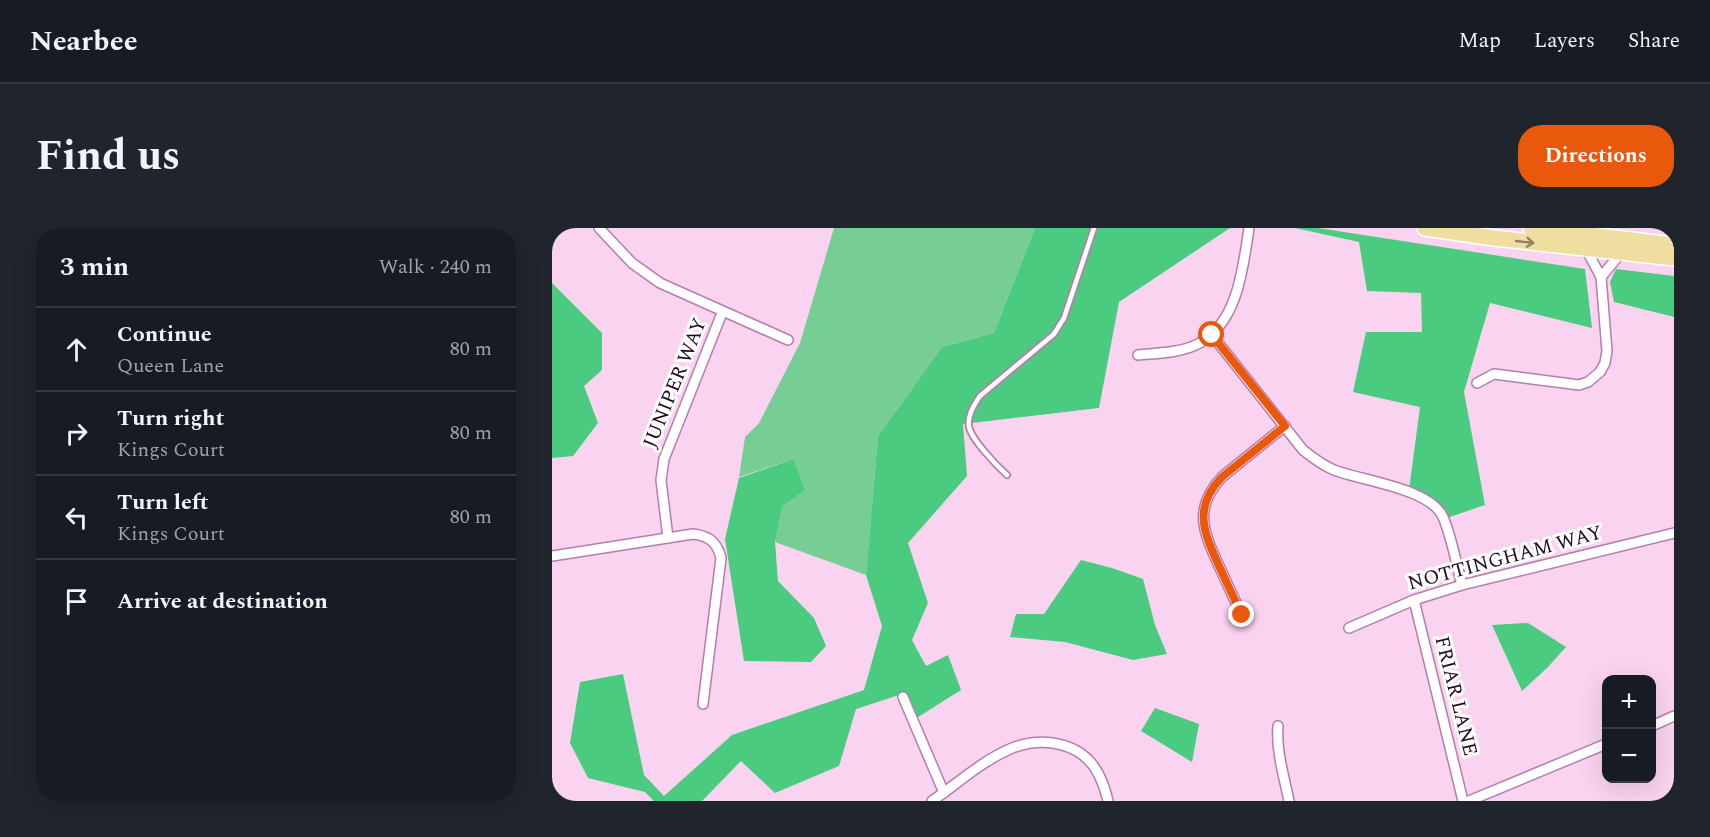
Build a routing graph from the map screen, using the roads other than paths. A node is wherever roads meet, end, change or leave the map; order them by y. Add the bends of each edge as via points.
1 (599, 228) edge
2 (1094, 228) edge
3 (1249, 228) edge
4 (1425, 228) edge
5 (1531, 228) edge
6 (1674, 236) edge
7 (1603, 237) junction
8 (1674, 245) edge
9 (1586, 249) junction
10 (1621, 253) junction
11 (1674, 258) edge
12 (1601, 277) junction
13 (722, 313) junction
14 (1212, 335) junction
15 (788, 340) dead end
16 (1138, 355) dead end
17 (1477, 383) dead end
18 (1285, 426) junction
19 (1007, 475) dead end
20 (1674, 533) edge
21 (668, 538) junction
22 (552, 556) edge
23 (1462, 585) junction
24 (1414, 600) junction
25 (1242, 615) dead end
26 (1349, 628) dead end
27 (903, 697) dead end
28 (703, 704) dead end
29 (1674, 716) edge
30 (1656, 724) edge
31 (1278, 726) dead end
32 (1602, 746) edge
33 (944, 793) junction
34 (932, 801) edge
35 (1108, 801) edge
36 (1289, 801) edge
37 (1463, 801) edge
38 (1469, 801) edge

1 - 13 street via 646,274
2 - 19 lane via 1064,318 1054,334 980,396 972,408 969,426 974,437
3 - 14 street via 1235,299
4 -> 9 highway
5 - 7 highway
6 - 7 highway
7 - 8 highway
9 - 10 highway
9 - 12 street
10 - 11 highway
10 - 12 street
12 - 17 street via 1606,351 1600,372 1579,385 1494,374
13 - 15 street
13 - 21 street, JUNIPER WAY via 664,459 661,480
14 - 16 street via 1178,351
14 - 18 street
18 - 23 street via 1318,463 1417,495 1433,504 1442,516
18 - 25 street via 1222,477 1204,505 1203,528
20 - 23 street, NOTTINGHAM WAY
21 - 22 street
21 - 28 street via 703,535 717,546 721,558
23 - 24 street, NOTTINGHAM WAY
24 - 26 street, NOTTINGHAM WAY
24 - 37 street, FRIAR LANE
27 - 33 street
29 - 30 street
31 - 36 street via 1279,754
32 - 38 street
33 - 34 street
33 - 35 street via 1009,750 1045,742 1064,745 1087,759 1099,774

